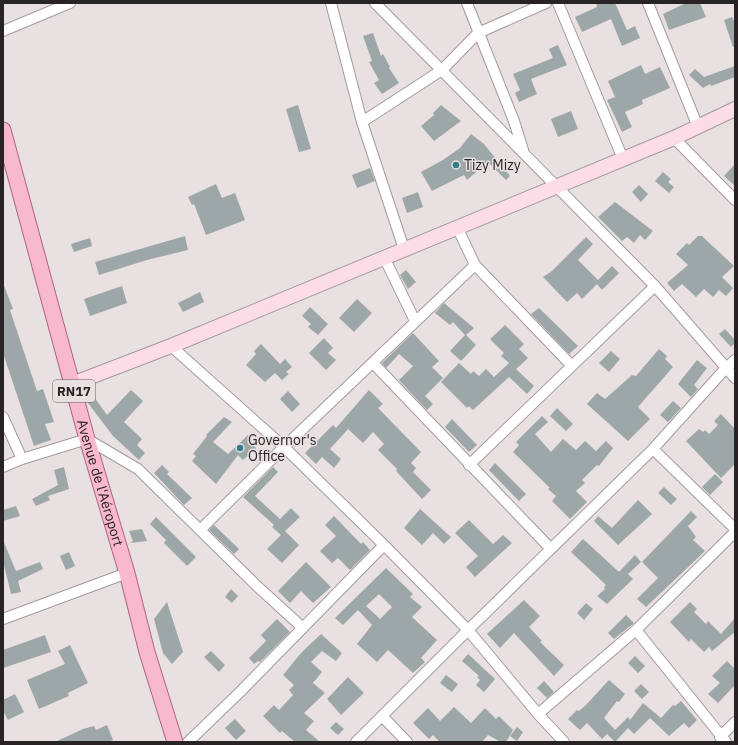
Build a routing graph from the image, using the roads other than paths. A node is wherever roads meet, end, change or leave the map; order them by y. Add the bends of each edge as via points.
1 (70, 3) edge
2 (331, 3) edge
3 (375, 3) edge
4 (466, 3) edge
5 (546, 3) edge
6 (558, 3) edge
7 (648, 3) edge
8 (3, 30) edge
9 (478, 33) junction
10 (442, 70) junction
11 (735, 109) edge
12 (362, 122) junction
13 (698, 127) junction
14 (3, 130) edge
15 (674, 138) junction
16 (523, 152) junction
17 (622, 159) junction
18 (557, 186) junction
19 (735, 200) edge
20 (457, 227) junction
21 (404, 249) junction
22 (384, 257) junction
23 (475, 265) junction
24 (655, 286) junction
25 (415, 322) junction
26 (171, 346) junction
27 (735, 360) edge
28 (373, 362) junction
29 (572, 366) junction
30 (725, 369) junction
31 (735, 378) edge
32 (72, 384) junction
33 (3, 417) edge
34 (87, 439) junction
35 (284, 447) junction
36 (653, 449) junction
37 (22, 459) junction
38 (469, 465) junction
39 (3, 467) edge
40 (201, 529) junction
41 (735, 529) edge
42 (735, 532) edge
43 (384, 545) junction
44 (551, 549) junction
45 (127, 573) junction
46 (3, 619) edge
47 (303, 628) junction
48 (468, 630) junction
49 (636, 630) junction
50 (538, 714) junction
51 (382, 716) junction
52 (735, 722) edge
53 (723, 739) edge
54 (175, 742) edge
55 (188, 742) edge
56 (356, 742) edge
57 (407, 742) edge
58 (564, 742) edge

1 - 8 street
2 - 12 street
3 - 10 street
4 - 9 street
5 - 9 street
6 - 17 street
7 - 13 street
9 - 10 street
9 - 16 street via 514,121
10 - 12 street
10 - 16 street
11 - 13 street
12 - 21 street
13 - 15 street
14 - 32 main road, Avenue de l'Aéroport / RN17
15 - 17 street
15 - 19 street
16 - 18 street
17 - 18 street
18 - 20 street
18 - 24 street
20 - 21 street
20 - 23 street
21 - 22 street
22 - 25 street
22 - 26 street
23 - 25 street
23 - 29 street
24 - 29 street
24 - 30 street
25 - 28 street
26 - 32 street
26 - 35 street
27 - 30 street
28 - 35 street
28 - 38 street
29 - 38 street
30 - 31 street
30 - 36 street
32 - 34 main road, Avenue de l'Aéroport / RN17
33 - 37 street
34 - 37 street
34 - 40 street via 138,469
34 - 45 main road, Avenue de l'Aéroport / RN17
35 - 40 street
35 - 43 street
36 - 41 street
36 - 44 street
37 - 39 street
38 - 44 street
40 - 47 street
42 - 49 street
43 - 47 street
43 - 48 street
44 - 48 street
45 - 46 street
45 - 54 main road, Avenue de l'Aéroport / RN17 via 147,652
47 - 55 street
48 - 50 street
48 - 51 street
49 - 50 street
49 - 53 street
50 - 58 street
51 - 56 street
51 - 57 street
52 - 53 street

